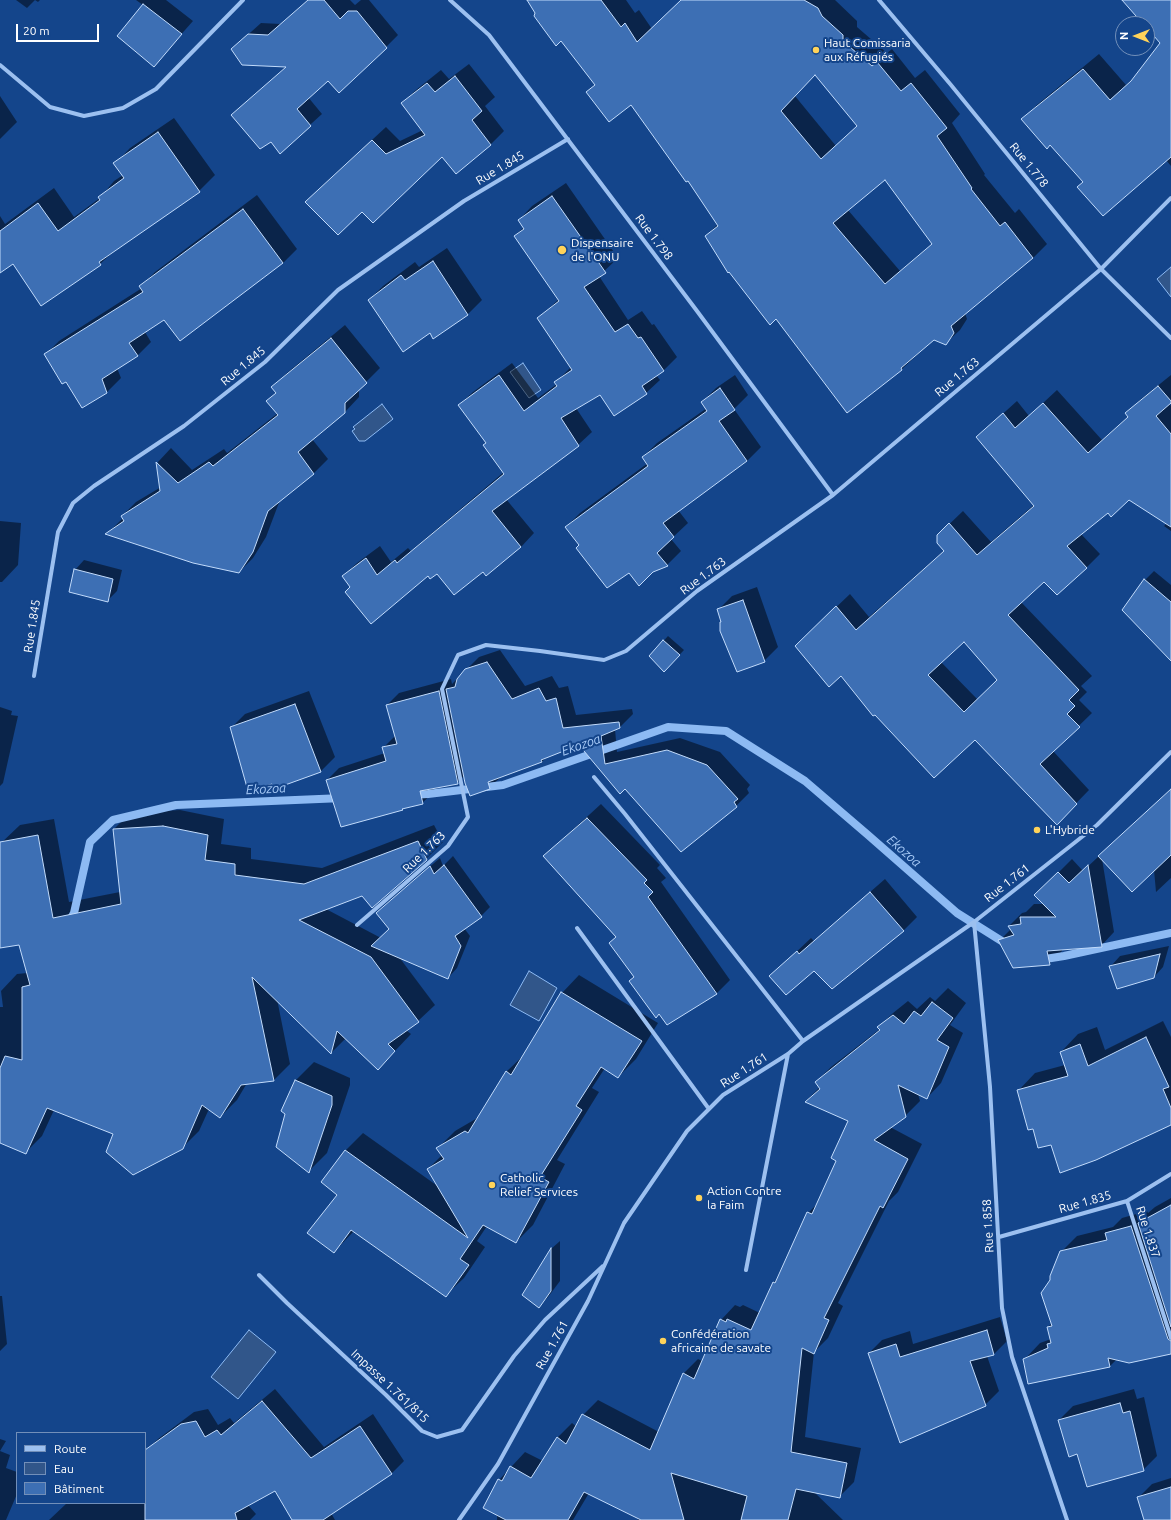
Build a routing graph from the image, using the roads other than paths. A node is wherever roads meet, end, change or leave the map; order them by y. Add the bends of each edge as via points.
1 (243, 0) edge
2 (450, 0) edge
3 (879, 0) edge
4 (0, 65) edge
5 (568, 139) junction
6 (1171, 198) edge
7 (1101, 269) junction
8 (1171, 338) edge
9 (833, 495) junction
10 (34, 676) dead end
11 (1171, 752) edge
12 (594, 777) dead end
13 (974, 922) junction
14 (357, 925) dead end
15 (577, 928) dead end
16 (803, 1041) junction
17 (788, 1054) junction
18 (709, 1109) junction
19 (1171, 1174) edge
20 (1127, 1201) junction
21 (999, 1237) junction
22 (605, 1265) junction
23 (746, 1270) dead end
24 (260, 1275) dead end
25 (1171, 1338) edge
26 (459, 1520) edge
27 (1067, 1520) edge

1 - 4 street via 156,89 123,108 84,116 50,107
2 - 5 street, Rue 1.798 via 489,35
3 - 7 street, Rue 1.778
5 - 9 street, Rue 1.798
5 - 10 street, Rue 1.845 via 464,201 338,290 265,362 184,426 73,503 58,532
6 - 7 street, Rue 1.763
7 - 8 street, Rue 1.778
7 - 9 street, Rue 1.763
9 - 14 street, Rue 1.763 via 697,591 626,651 604,660 486,645 458,655 442,689 468,817 448,846
11 - 13 street, Rue 1.761 via 1098,825
12 - 16 street
13 - 16 street, Rue 1.761
13 - 21 street, Rue 1.858 via 990,1087
15 - 18 street
16 - 17 street, Rue 1.761
17 - 18 street, Rue 1.761 via 723,1095
17 - 23 street
18 - 22 street, Rue 1.761 via 687,1131 624,1223
19 - 20 street, Rue 1.835
20 - 21 street, Rue 1.835
20 - 25 street, Rue 1.837
21 - 27 street, Rue 1.858 via 1002,1308 1012,1357
22 - 24 street, Impasse 1.761/815 via 540,1326 514,1356 462,1430 437,1438 422,1431 287,1304
22 - 26 street, Rue 1.761 via 588,1301 498,1464

